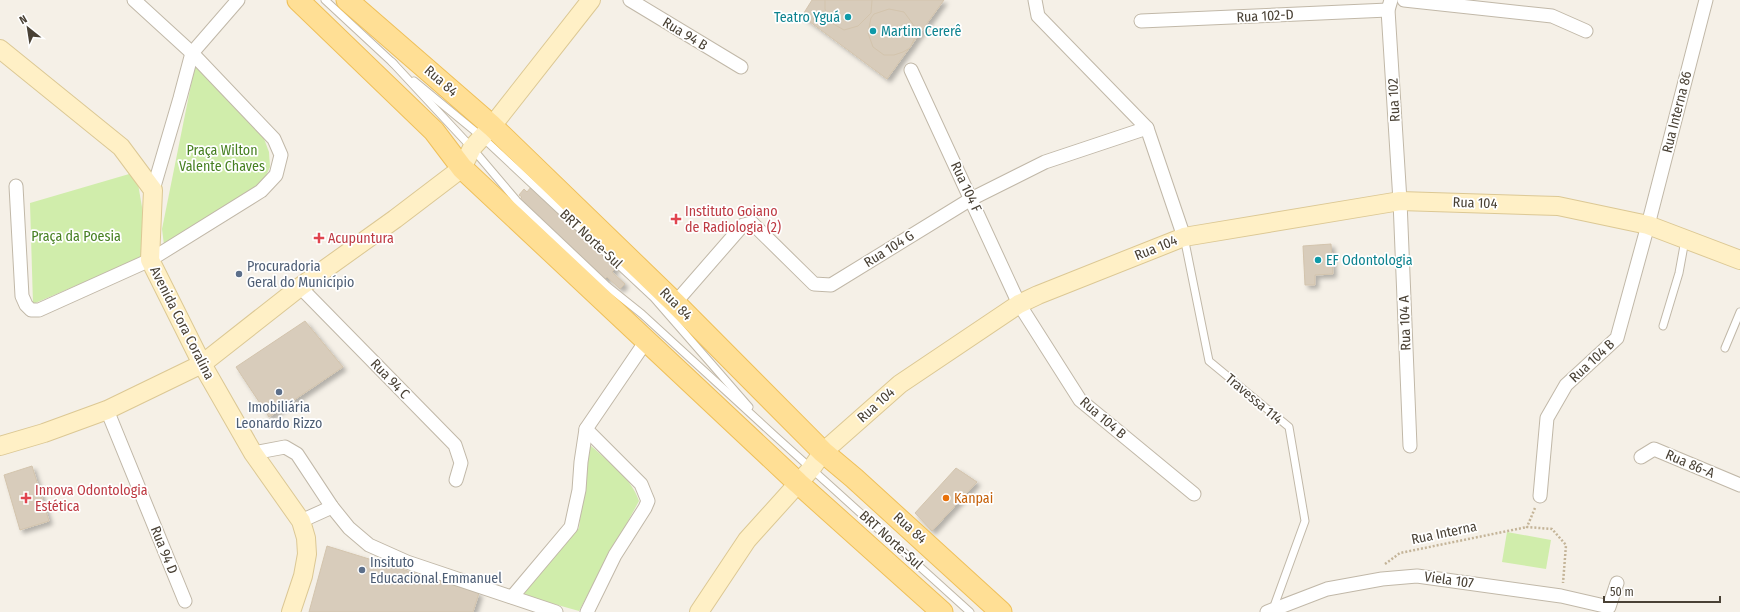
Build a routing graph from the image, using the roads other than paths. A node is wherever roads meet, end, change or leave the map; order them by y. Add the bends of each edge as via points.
1 (134, 0) edge
2 (238, 0) edge
3 (298, 0) edge
4 (325, 0) edge
5 (347, 0) edge
6 (591, 0) edge
7 (630, 0) edge
8 (1035, 0) edge
9 (1404, 0) edge
10 (1706, 0) edge
11 (1390, 5) edge
12 (1141, 21) dead end
13 (1586, 31) dead end
14 (0, 49) edge
15 (192, 53) junction
16 (392, 62) junction
17 (741, 67) dead end
18 (911, 70) dead end
19 (1147, 128) junction
20 (482, 137) junction
21 (462, 168) junction
22 (16, 186) dead end
23 (153, 190) junction
24 (971, 198) junction
25 (1400, 201) junction
26 (1648, 225) junction
27 (1184, 237) junction
28 (1685, 238) junction
29 (150, 260) junction
30 (1740, 260) edge
31 (300, 287) junction
32 (675, 303) junction
33 (1019, 304) junction
34 (1740, 312) edge
35 (1663, 326) dead end
36 (646, 341) junction
37 (1725, 348) dead end
38 (202, 364) junction
39 (106, 410) junction
40 (586, 429) junction
41 (773, 435) junction
42 (0, 446) edge
43 (1410, 446) dead end
44 (253, 453) junction
45 (1641, 457) dead end
46 (811, 468) junction
47 (456, 480) dead end
48 (1740, 485) edge
49 (1194, 494) dead end
50 (1540, 496) road end
51 (332, 507) junction
52 (301, 521) junction
53 (1617, 583) dead end
54 (512, 597) junction
55 (185, 602) dead end
56 (1270, 611) edge
57 (291, 612) edge
58 (556, 612) edge
59 (587, 612) edge
60 (699, 612) edge
61 (942, 612) edge
62 (970, 612) edge
63 (1001, 612) edge

1 - 15 street
2 - 15 street
3 - 21 main road, Rua 84 via 434,131
4 - 16 lane, BRT Norte-Sul
5 - 20 main road, Rua 84
6 - 20 street
7 - 17 street, Rua 94 B
8 - 19 street via 1038,16
9 - 13 street via 1552,16
10 - 26 street, Rua Interna 86
11 - 12 street, Rua 102-D
11 - 25 street, Rua 102
14 - 23 street via 122,147
15 - 23 street
15 - 29 street via 274,139 281,155 276,175 261,191
16 - 20 lane, BRT Norte-Sul
16 - 20 lane, BRT Norte-Sul
18 - 24 street, Rua 104 F
19 - 24 street, Rua 104 G via 1045,162
19 - 27 street
20 - 21 street
20 - 32 main road, Rua 84
20 - 41 lane, BRT Norte-Sul via 654,298
20 - 41 lane, BRT Norte-Sul via 517,201 607,286 642,314
21 - 31 street
21 - 36 main road, Rua 84
22 - 29 street via 22,296 31,310 39,310
23 - 29 street, Avenida Cora Coralina
24 - 32 street, Rua 104 G via 831,285 814,284 752,223 743,224
24 - 33 street, Rua 104 F
25 - 26 street, Rua 104 via 1558,206
25 - 27 street, Rua 104
25 - 43 street, Rua 104 A
26 - 28 street, Rua 104
26 - 50 street, Rua 104 B via 1617,338 1566,384 1547,418
27 - 33 street, Rua 104
27 - 56 lane, Travessa 114 via 1209,361 1289,428 1305,521
28 - 30 street, Rua 104
28 - 35 lane via 1679,273
29 - 38 street, Avenida Cora Coralina
31 - 38 street
31 - 47 street, Rua 94 C via 455,445 461,463
32 - 46 main road, Rua 84
33 - 46 street, Rua 104 via 900,384
33 - 49 street, Rua 104 B via 1080,400
34 - 37 lane
36 - 40 street
36 - 46 main road, Rua 84
38 - 39 street
38 - 44 street, Avenida Cora Coralina
39 - 42 street
39 - 55 street, Rua 94 D
40 - 54 street via 579,490 571,526
40 - 59 street via 641,484 648,501 615,555
41 - 46 lane, BRT Norte-Sul
44 - 51 street via 285,447 297,454
44 - 52 street, Avenida Cora Coralina
45 - 48 street, Rua 86-A via 1654,449
46 - 60 street, Rua 104 via 747,540
46 - 61 main road, Rua 84
46 - 62 lane, BRT Norte-Sul
46 - 63 main road, Rua 84 via 854,478
51 - 52 street
51 - 54 street via 349,528 369,545 407,562
52 - 57 street, Avenida Cora Coralina via 307,554
53 - 56 street, Viela 107 via 1609,607 1561,596 1417,576 1382,579 1327,589
54 - 58 street

